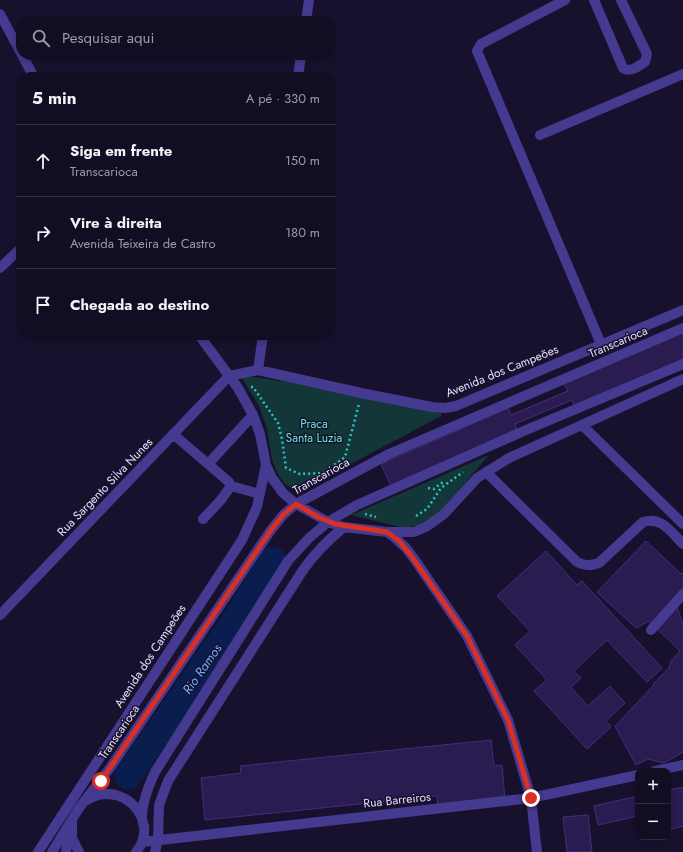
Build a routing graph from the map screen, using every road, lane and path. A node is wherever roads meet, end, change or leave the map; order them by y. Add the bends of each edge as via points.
1 (309, 0) edge
2 (565, 0) edge
3 (594, 0) edge
4 (621, 0) edge
5 (0, 14) edge
6 (307, 16) edge
7 (16, 43) edge
8 (25, 60) edge
9 (301, 60) edge
10 (31, 72) edge
11 (299, 72) edge
12 (683, 74) edge
13 (540, 135) dead end
14 (16, 253) edge
15 (0, 268) edge
16 (683, 310) edge
17 (683, 328) edge
18 (203, 340) edge
19 (262, 340) edge
20 (601, 344) junction
21 (683, 364) edge
22 (258, 370) junction
23 (229, 376) junction
24 (683, 379) edge
25 (238, 388) junction
26 (361, 394) junction
27 (253, 415) junction
28 (582, 425) junction
29 (173, 434) junction
30 (208, 464) junction
31 (266, 465) junction
32 (469, 468) dead end
33 (486, 472) junction
34 (231, 486) junction
35 (260, 494) junction
36 (296, 504) junction
37 (361, 513) dead end
38 (203, 518) dead end
39 (379, 518) dead end
40 (414, 518) dead end
41 (328, 522) junction
42 (683, 524) edge
43 (344, 527) junction
44 (387, 532) junction
45 (683, 544) edge
46 (683, 594) edge
47 (0, 615) edge
48 (651, 630) dead end
49 (683, 765) edge
50 (669, 768) edge
51 (635, 776) edge
52 (531, 798) junction
53 (82, 804) junction
54 (74, 816) junction
55 (142, 818) junction
56 (158, 840) junction
57 (142, 842) junction
58 (38, 852) edge
59 (52, 852) edge
60 (66, 852) edge
61 (78, 852) edge
62 (136, 852) edge
63 (155, 852) edge
64 (538, 852) edge

1 - 6 street
2 - 20 street via 481,44 477,51
3 - 4 street via 624,68 631,70 645,62 646,54
5 - 7 street
8 - 10 street
9 - 11 street
12 - 13 street
14 - 15 street
16 - 20 street, Avenida dos Campeões
17 - 36 street, Transcarioca via 389,454
18 - 23 street
19 - 22 street
20 - 26 street, Avenida dos Campeões via 456,406 432,407
21 - 41 street via 393,488
22 - 23 street, Avenida dos Campeões
22 - 26 street, Avenida dos Campeões
23 - 25 street
23 - 29 street, Rua Sargento Silva Nunes
24 - 28 street
25 - 26 path via 253,387 278,423 286,468 300,474 332,470 334,465 345,457
25 - 27 street
27 - 30 street
27 - 31 street
28 - 33 street via 509,458
28 - 42 street
29 - 30 street
29 - 47 street, Rua Sargento Silva Nunes
30 - 34 street
31 - 35 street, Avenida dos Campeões
31 - 36 street via 278,488
32 - 40 path via 441,488 427,509
33 - 44 street via 431,524 414,532
33 - 45 street via 577,562 584,565 592,566 599,562 643,522 649,520 662,524
34 - 35 street
34 - 38 street
35 - 58 street, Avenida dos Campeões via 242,540
36 - 41 street
36 - 53 street, Transcarioca via 271,530 110,768
37 - 39 path
41 - 43 street
41 - 55 street via 309,538 288,562 163,759 150,782
43 - 44 street
43 - 56 street via 315,553 303,570 168,781 159,805
44 - 52 street via 410,554 467,636 508,720
46 - 48 street
49 - 50 street
51 - 52 street, Rua Barreiros
52 - 56 street, Rua Barreiros
52 - 64 street
53 - 54 street, Transcarioca
53 - 55 street via 96,796 115,795 131,802
54 - 59 street, Transcarioca
54 - 60 street
54 - 61 street via 71,834
55 - 57 street
56 - 57 street, Rua Barreiros
56 - 63 street
57 - 62 street

